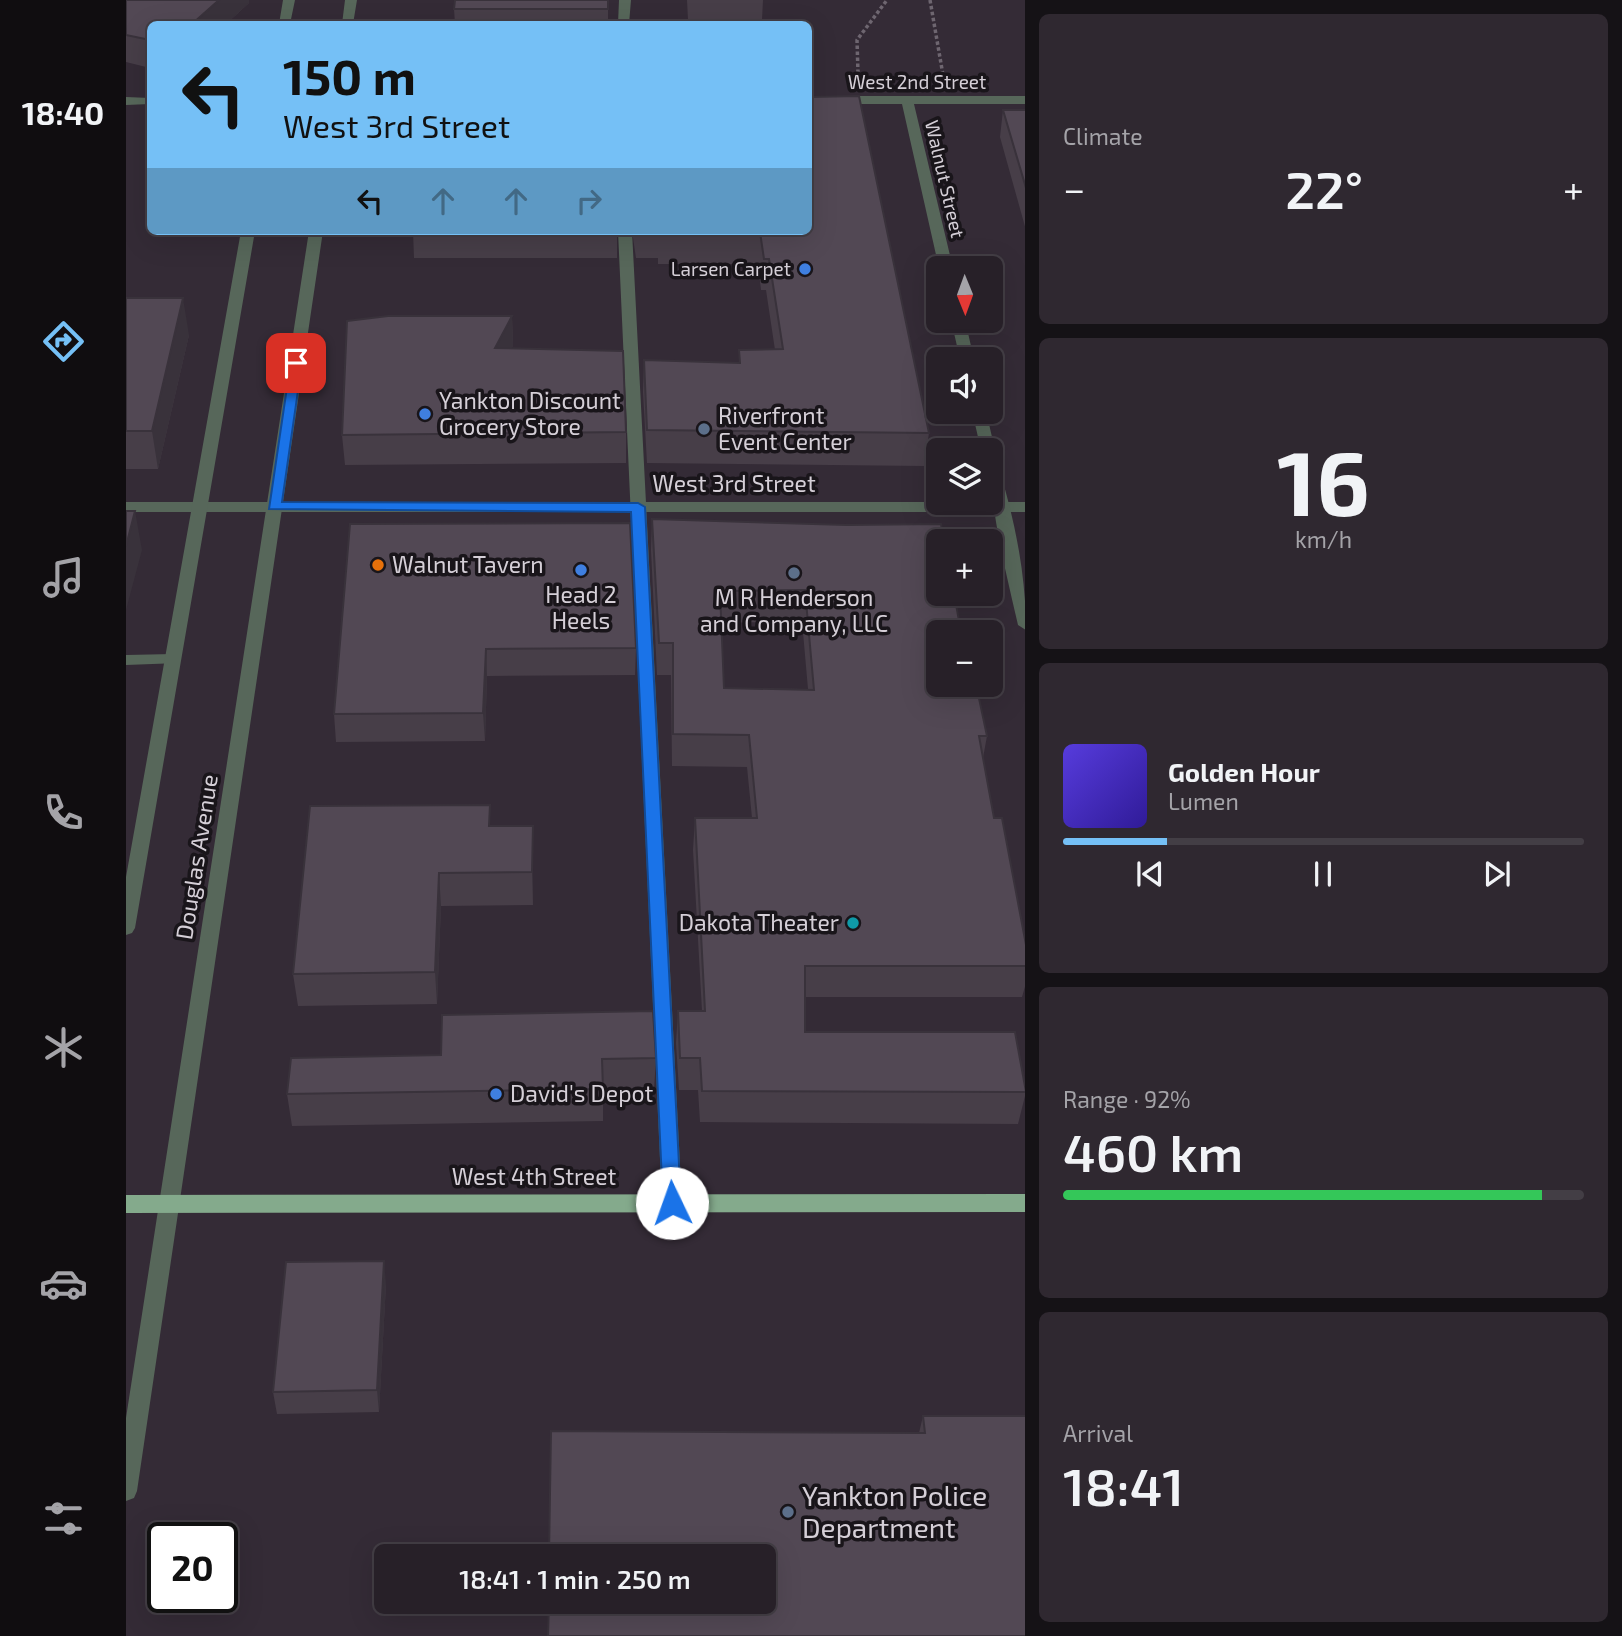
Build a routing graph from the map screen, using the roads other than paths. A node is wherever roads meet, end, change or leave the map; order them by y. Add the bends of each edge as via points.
1 (289, 0) edge
2 (351, 0) edge
3 (625, 0) edge
4 (286, 21) edge
5 (348, 21) edge
6 (624, 21) edge
7 (812, 100) edge
8 (907, 100) junction
9 (1025, 100) edge
10 (126, 101) edge
11 (147, 101) edge
12 (247, 235) edge
13 (315, 235) edge
14 (625, 235) edge
15 (943, 256) edge
16 (1003, 504) edge
17 (274, 506) junction
18 (126, 507) edge
19 (638, 507) junction
20 (1004, 507) junction
21 (1025, 507) edge
22 (200, 509) junction
23 (1025, 625) edge
24 (173, 659) junction
25 (126, 660) edge
26 (126, 928) edge
27 (672, 1203) junction
28 (1025, 1203) edge
29 (126, 1204) edge
30 (169, 1204) junction
31 (126, 1491) edge

1 - 4 street
2 - 5 street
3 - 6 street
7 - 8 street, West 2nd Street
8 - 9 street, West 2nd Street
8 - 15 street, Walnut Street
10 - 11 street
12 - 22 street
13 - 17 street, Douglas Avenue
14 - 19 street
16 - 20 street
17 - 19 street, West 3rd Street
17 - 22 street, West 3rd Street
17 - 30 street, Douglas Avenue
18 - 22 street, West 3rd Street
19 - 20 street, West 3rd Street
19 - 27 street
20 - 21 street, West 3rd Street
20 - 23 street
22 - 24 street
24 - 25 street
24 - 26 street
27 - 28 highway, West 4th Street
27 - 30 highway, West 4th Street
29 - 30 highway, West 4th Street
30 - 31 street, Douglas Avenue

